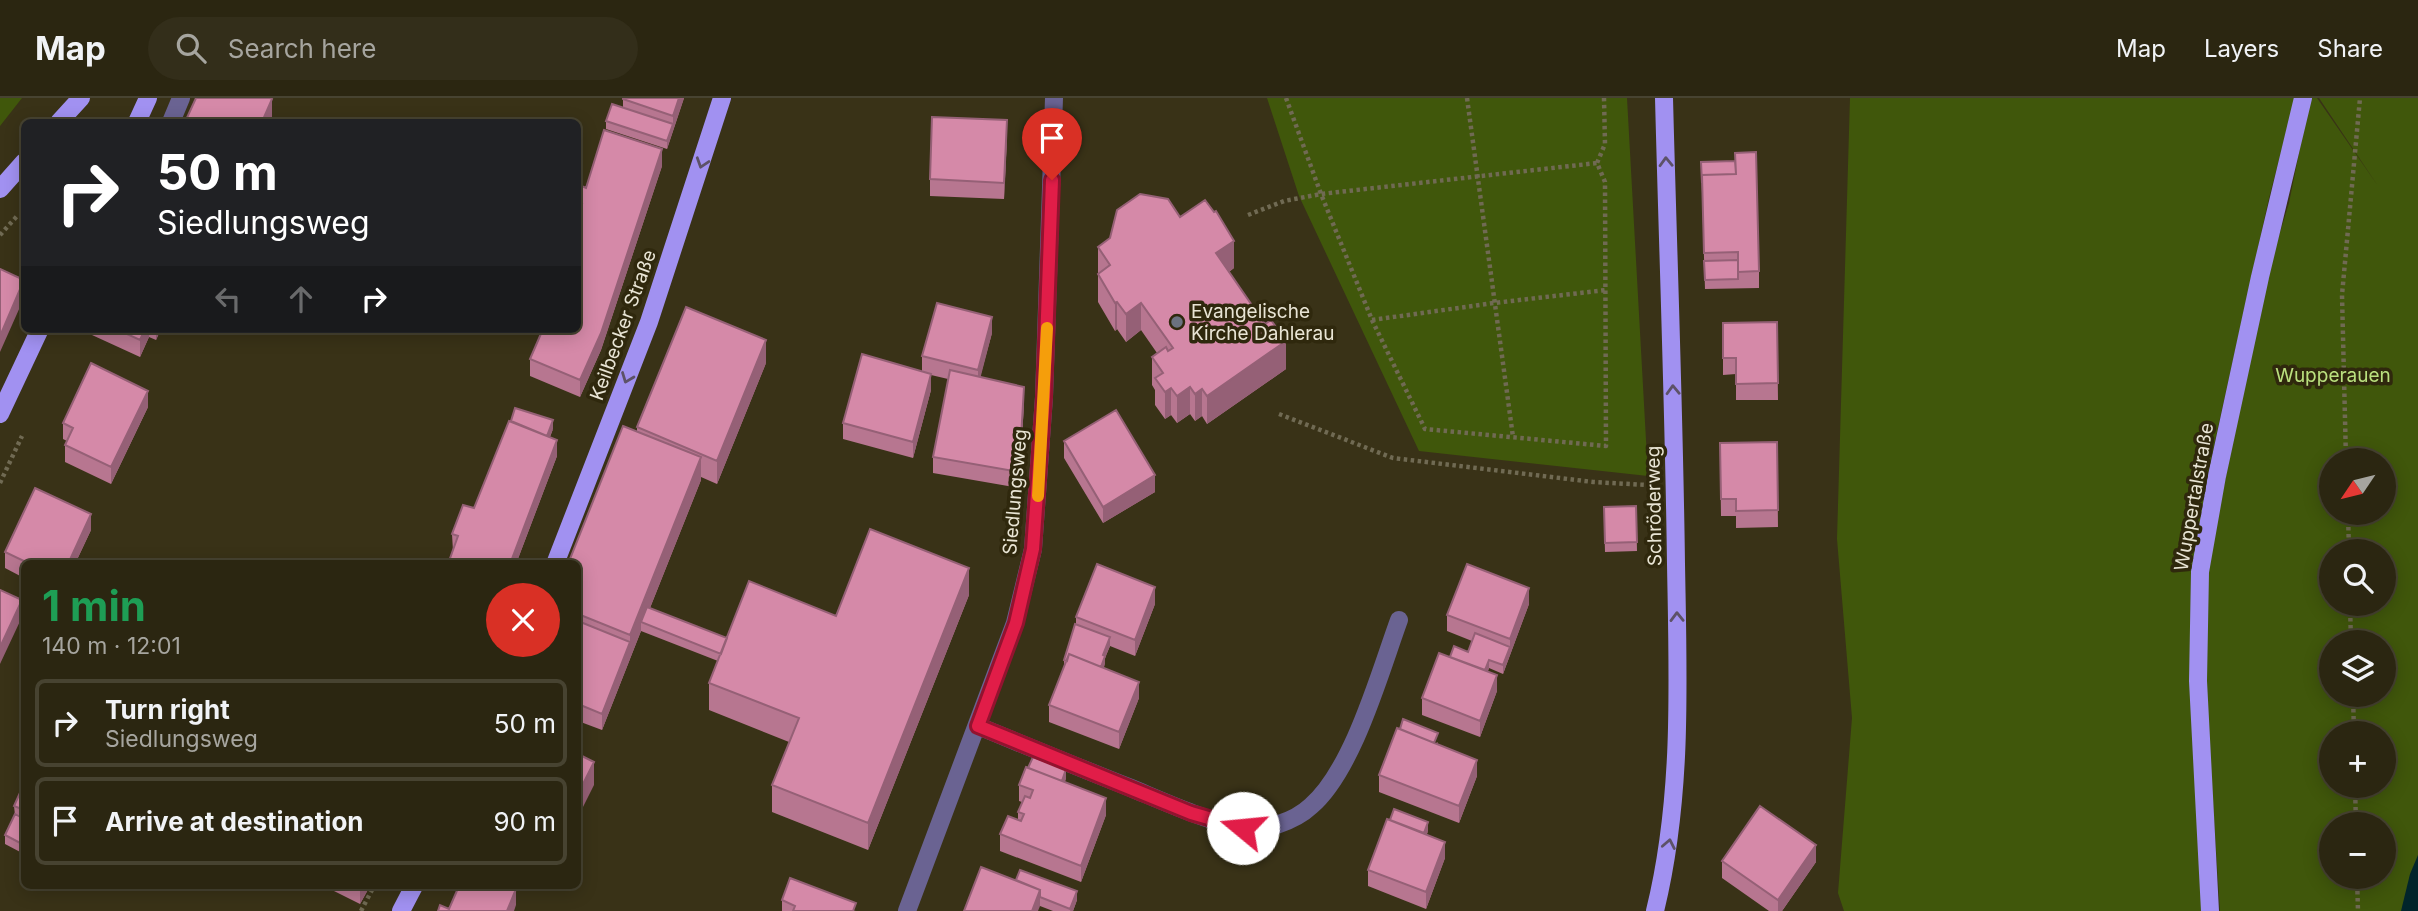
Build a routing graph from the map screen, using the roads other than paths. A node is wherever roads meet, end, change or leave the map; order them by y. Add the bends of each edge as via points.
1 (80, 98) edge
2 (148, 98) edge
3 (181, 98) edge
4 (722, 98) edge
5 (1054, 98) edge
6 (1664, 98) edge
7 (2303, 98) edge
8 (62, 119) edge
9 (138, 119) edge
10 (172, 119) edge
11 (21, 165) edge
12 (0, 189) edge
13 (38, 333) edge
14 (0, 414) edge
15 (557, 560) edge
16 (1399, 620) dead end
17 (978, 726) junction
18 (412, 889) edge
19 (401, 911) edge
20 (907, 911) edge
21 (1655, 911) edge
22 (2210, 911) edge

1 - 8 main road
2 - 9 main road
3 - 10 street
4 -> 15 main road, Keilbecker Straße via 649,322
5 - 17 street, Siedlungsweg via 1044,397 1033,549 1016,623
21 -> 6 main road, Schröderweg via 1671,834 1678,731
7 - 22 main road, Wuppertalstraße via 2219,463 2200,572 2198,681
11 - 12 main road
13 - 14 main road
16 - 17 street via 1361,724 1335,779 1312,806 1265,828 1243,828 1191,813
17 - 20 street, Siedlungsweg
18 - 19 main road

